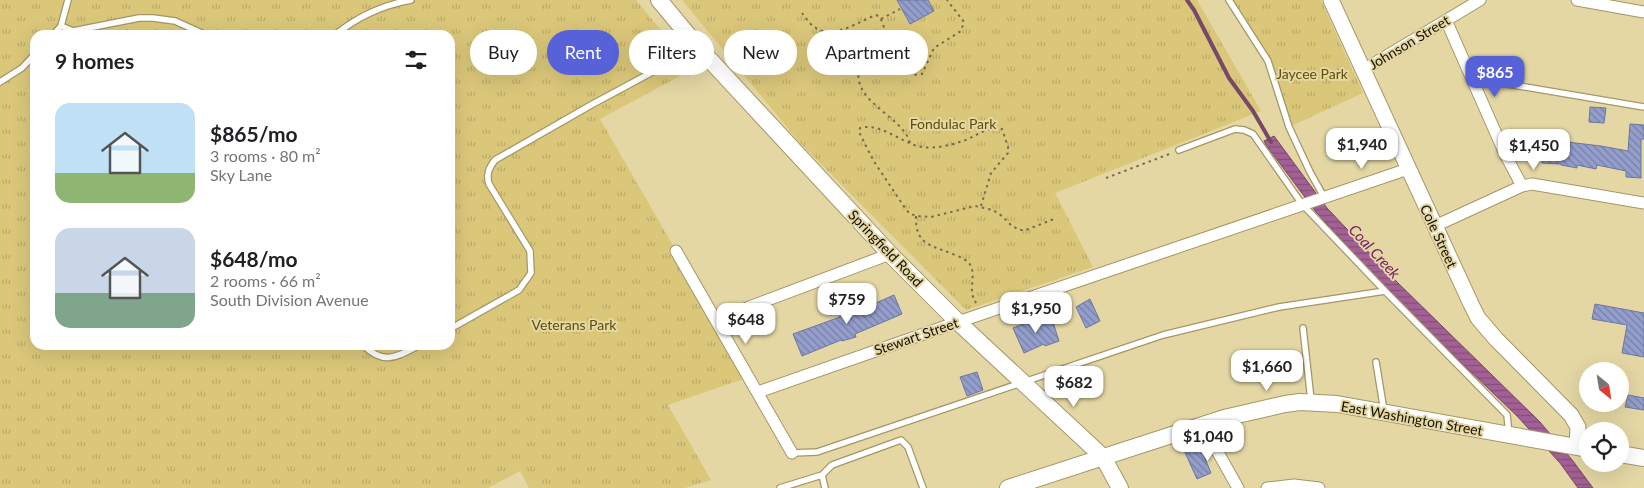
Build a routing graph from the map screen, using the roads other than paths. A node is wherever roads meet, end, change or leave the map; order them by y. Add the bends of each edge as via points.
1 (68, 0) edge
2 (411, 0) edge
3 (659, 0) edge
4 (1229, 0) edge
5 (1331, 0) edge
6 (1480, 0) edge
7 (1577, 0) edge
8 (1644, 12) edge
9 (1446, 20) junction
10 (62, 26) junction
11 (58, 30) edge
12 (73, 30) edge
13 (73, 30) edge
14 (195, 30) edge
15 (341, 30) edge
16 (684, 30) edge
17 (30, 59) edge
18 (714, 64) edge
19 (1363, 70) junction
20 (645, 75) edge
21 (1472, 78) junction
22 (0, 82) edge
23 (1644, 107) edge
24 (1178, 150) road end
25 (1408, 168) junction
26 (1522, 186) junction
27 (1324, 197) junction
28 (1644, 203) edge
29 (1302, 204) junction
30 (1435, 226) junction
31 (676, 251) dead end
32 (890, 254) junction
33 (1385, 291) junction
34 (718, 322) junction
35 (958, 322) junction
36 (455, 326) edge
37 (1303, 328) dead end
38 (368, 350) edge
39 (411, 350) edge
40 (1376, 362) dead end
41 (1024, 382) junction
42 (758, 392) junction
43 (1311, 402) junction
44 (1384, 413) junction
45 (1202, 424) junction
46 (1579, 432) edge
47 (1509, 435) junction
48 (1579, 447) edge
49 (792, 453) joint
50 (1629, 456) edge
51 (1102, 457) junction
52 (1644, 458) edge
53 (822, 475) junction
54 (780, 488) edge
55 (825, 488) edge
56 (923, 488) edge
57 (1008, 488) edge
58 (1120, 488) edge
59 (1238, 488) edge
60 (1267, 488) edge
61 (1319, 488) edge

1 - 10 lane
2 - 15 lane via 380,8
3 - 16 main road, Springfield Road
4 - 27 lane via 1268,61 1288,127
5 - 19 street, Cole Street
6 - 9 street, Johnson Street
7 - 8 street
9 - 19 street, Johnson Street
9 - 21 street
10 - 11 lane
10 - 13 lane
12 - 14 lane via 154,18 175,21
17 - 22 lane
18 - 32 main road, Springfield Road
19 - 25 street, Cole Street
20 - 36 lane via 495,160 489,168 489,184 530,251 531,273 519,290
21 - 23 lane
21 - 26 street
24 - 29 lane via 1235,129 1244,130 1253,134
25 - 27 street
25 - 30 street, Cole Street
26 - 28 street via 1532,184
26 - 30 street
27 - 29 street, Stewart Street
29 - 33 lane
29 - 35 street, Stewart Street
30 - 46 street, Cole Street via 1478,318 1571,415
31 - 34 street
32 - 34 street via 749,307
32 - 35 main road, Springfield Road
33 - 41 lane via 1279,307 1163,335
33 - 47 lane via 1507,415
34 - 42 street
35 - 41 main road, Springfield Road
35 - 42 street, Stewart Street
37 - 43 lane
38 - 39 lane via 383,358 398,357
40 - 44 lane
41 - 49 lane via 817,452
41 - 51 main road, Springfield Road
42 - 49 street
43 - 44 main road, East Washington Street
43 - 45 main road, East Washington Street via 1284,404
44 - 47 main road, East Washington Street
45 - 51 main road, East Washington Street
45 - 59 street
47 - 48 main road, East Washington Street
50 - 52 main road
51 - 57 main road, East Washington Street
51 - 58 main road, Springfield Road
53 - 54 lane
53 - 55 lane
53 - 56 lane via 832,465 901,440 908,447
60 - 61 street via 1294,485

